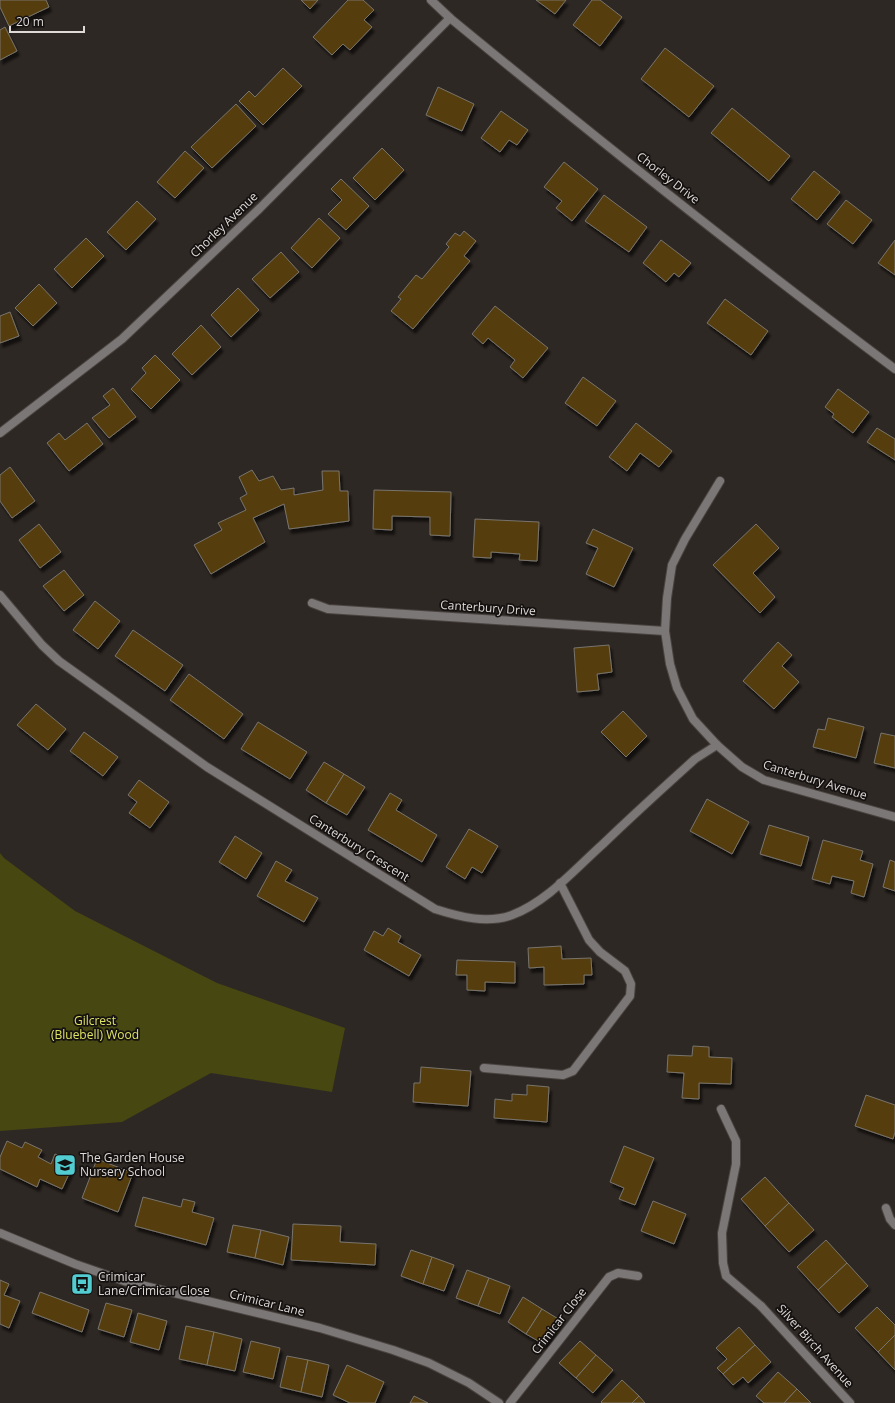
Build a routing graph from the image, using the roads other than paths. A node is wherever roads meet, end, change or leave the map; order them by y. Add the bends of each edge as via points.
1 (431, 0) edge
2 (450, 18) junction
3 (895, 369) edge
4 (0, 433) edge
5 (720, 481) dead end
6 (0, 595) edge
7 (312, 603) dead end
8 (665, 631) junction
9 (716, 745) junction
10 (895, 817) edge
11 (560, 883) junction
12 (484, 1068) dead end
13 (721, 1108) dead end
14 (886, 1208) dead end
15 (895, 1225) edge
16 (0, 1233) edge
17 (638, 1276) dead end
18 (499, 1403) edge
19 (510, 1403) edge
20 (850, 1403) edge

1 - 2 street, Chorley Drive
2 - 3 street, Chorley Drive via 576,121
2 - 4 street, Chorley Avenue via 260,208 122,339
5 - 8 street, Canterbury Avenue via 685,538 672,565
6 - 11 street, Canterbury Crescent via 42,645 59,661 207,767 435,909 462,918 489,919 512,915 534,904
7 - 8 street, Canterbury Drive via 328,609
8 - 9 street, Canterbury Avenue via 677,688 693,719
9 - 10 street, Canterbury Avenue via 742,767 764,780
9 - 11 street, Canterbury Crescent via 695,760
11 - 12 street via 589,940 625,971 630,984 630,996 573,1071 563,1075
13 - 20 street, Silver Birch Avenue via 736,1141 736,1164 722,1233 726,1276 761,1306
14 - 15 street
16 - 18 street, Crimicar Lane via 124,1281 320,1328 392,1350 429,1363 469,1383
17 - 19 street, Crimicar Close via 618,1273 609,1277

